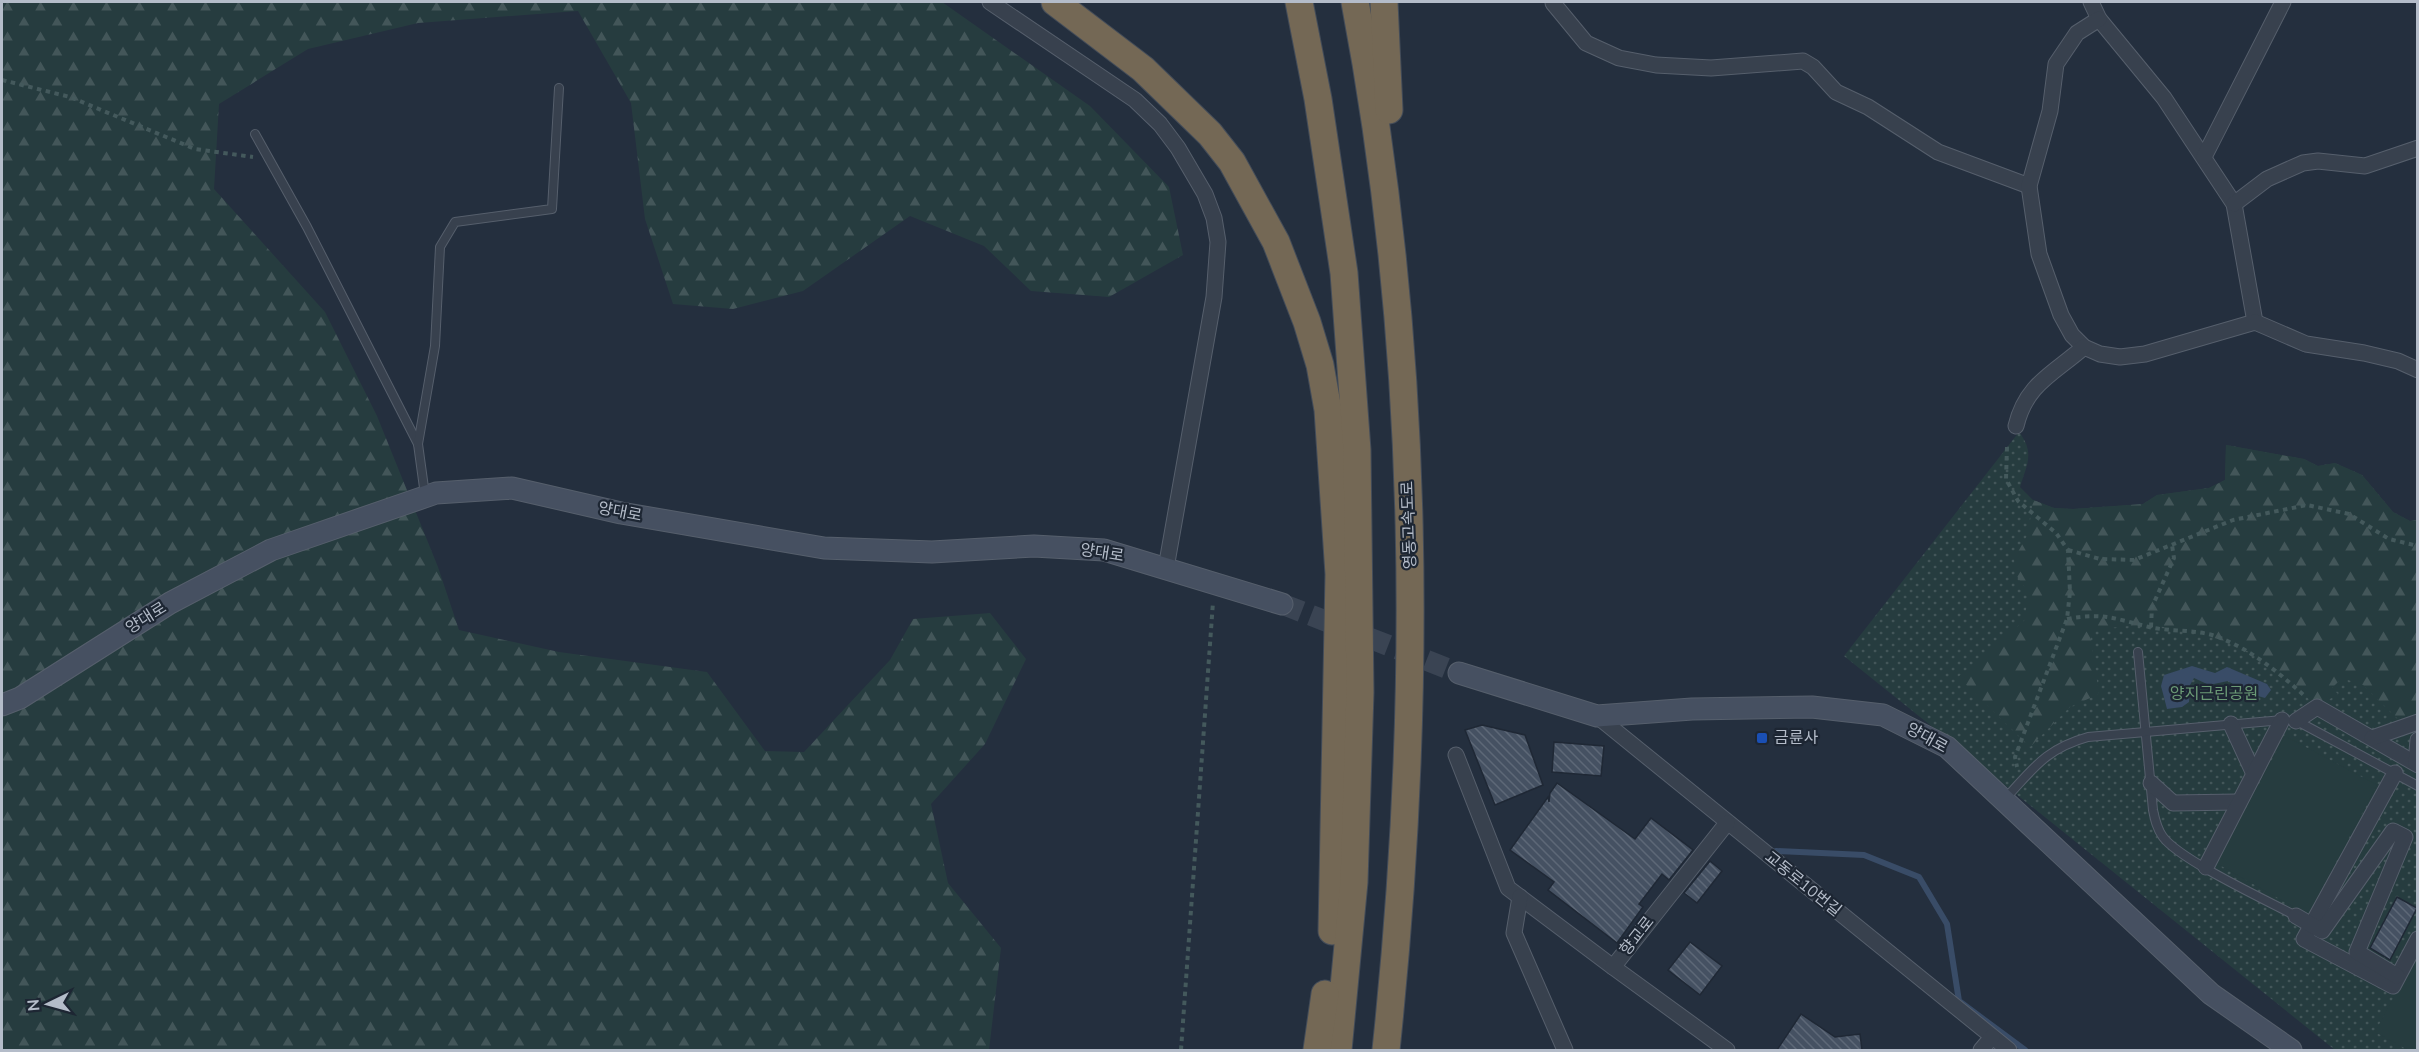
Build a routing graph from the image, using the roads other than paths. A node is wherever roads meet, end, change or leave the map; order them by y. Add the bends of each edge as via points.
1 (990, 2) edge
2 (1055, 2) edge
3 (1299, 2) edge
4 (1355, 2) edge
5 (1384, 2) edge
6 (2091, 2) edge
7 (2283, 2) edge
8 (1553, 3) edge
9 (2099, 19) junction
10 (560, 88) dead end
11 (255, 134) dead end
12 (2418, 148) edge
13 (2204, 157) junction
14 (2029, 186) junction
15 (2234, 204) junction
16 (2255, 322) junction
17 (2084, 347) junction
18 (1402, 369) junction
19 (2418, 370) edge
20 (2016, 426) dead end
21 (418, 444) junction
22 (425, 497) junction
23 (1166, 568) junction
24 (1282, 604) tunnel mouth
25 (2138, 652) dead end
26 (1459, 673) tunnel mouth
27 (1360, 692) junction
28 (2, 705) edge
29 (1597, 716) junction
30 (2289, 720) junction
31 (2418, 722) edge
32 (2231, 724) junction
33 (2147, 733) junction
34 (2372, 738) junction
35 (2418, 740) edge
36 (1456, 754) dead end
37 (2417, 764) edge
38 (2395, 773) junction
39 (2254, 774) junction
40 (2151, 783) junction
41 (2418, 786) edge
42 (2003, 800) junction
43 (2238, 802) junction
44 (1727, 823) junction
45 (2206, 867) junction
46 (1520, 897) junction
47 (2296, 916) joint
48 (2311, 925) junction
49 (1332, 931) junction
50 (2418, 939) edge
51 (1613, 967) junction
52 (2397, 976) junction
53 (1992, 1037) junction
54 (1317, 1050) edge
55 (1338, 1050) edge
56 (1386, 1050) edge
57 (1565, 1050) edge
58 (1727, 1050) edge
59 (1981, 1050) edge
60 (2009, 1050) edge
61 (2291, 1050) edge

1 - 23 street via 1136,100 1178,148 1214,218 1218,242 1214,297
2 - 49 highway via 1143,69 1210,134 1232,162 1276,242 1314,344 1328,410 1339,574
3 - 27 highway via 1344,273 1357,450
4 - 18 highway, 영동고속도로 via 1383,158
5 - 18 highway
6 - 9 street
7 - 13 street
8 - 14 street via 1586,43 1618,58 1711,68 1803,61 1813,66 1836,92 1868,107 1938,152
9 - 13 street via 2164,98
9 - 14 street via 2077,33 2056,64 2050,111
10 - 21 lane via 552,209 455,222 440,247 435,346
11 - 21 lane
12 - 15 street via 2365,166 2303,163 2267,178
13 - 15 street
14 - 17 street via 2039,254 2061,315
15 - 16 street
16 - 17 street via 2145,354 2120,357
16 - 19 street via 2306,344 2375,356
17 - 20 street via 2040,380 2020,408
18 - 56 highway, 영동고속도로 via 1412,636 1406,803
21 - 22 lane
22 - 23 street, 양대로 via 512,488 621,513 824,548 932,552 1034,546 1104,550
22 - 28 street, 양대로 via 271,550 170,603 20,698
23 - 24 street, 양대로
25 - 33 lane
26 - 29 street, 양대로
27 - 49 highway
27 - 55 highway via 1354,882
29 - 42 street, 양대로 via 1692,709 1812,707 1883,715 1947,747
29 - 44 street, 교동로10번길
30 - 32 lane
30 - 34 street via 2317,707
30 - 38 lane
30 - 39 street
31 - 34 street
32 - 33 lane
32 - 39 street
33 - 40 lane
33 - 42 lane via 2088,737 2062,744
34 - 37 street
35 - 37 street
36 - 46 street via 1508,888
38 - 41 lane
38 - 48 street
39 - 43 street
40 - 43 street via 2173,803
40 - 45 lane via 2156,824 2163,838
42 - 61 street, 양대로 via 2211,994
43 - 45 street
44 - 51 street, 향교로
44 - 53 street, 교동로10번길
45 - 47 lane
46 - 51 street
46 - 57 street via 1514,933
47 - 48 street
48 - 52 street via 2304,939 2392,986
48 - 52 street via 2322,931 2393,831 2405,837 2357,952
49 - 54 highway
50 - 52 street
51 - 58 street, 향교로
53 - 59 street
53 - 60 street, 교동로10번길

